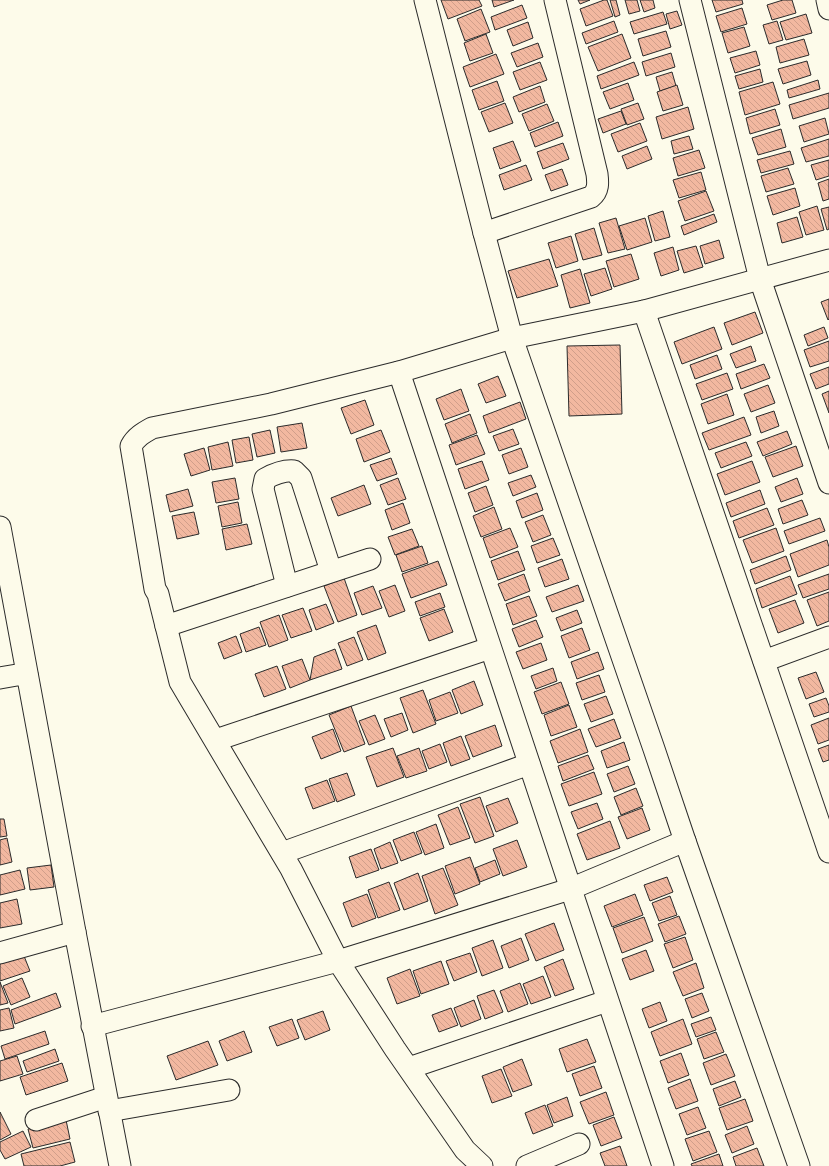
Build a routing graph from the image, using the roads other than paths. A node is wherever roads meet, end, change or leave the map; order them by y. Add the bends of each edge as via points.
1 (425, 0) edge
2 (555, 0) edge
3 (690, 0) edge
4 (827, 0) edge
5 (829, 8) edge
6 (484, 233) junction
7 (829, 260) edge
8 (760, 279) junction
9 (644, 311) junction
10 (512, 338) junction
11 (399, 372) junction
12 (829, 483) edge
13 (0, 527) edge
14 (370, 559) dead end
15 (331, 571) junction
16 (287, 586) junction
17 (166, 626) junction
18 (829, 637) edge
19 (490, 648) junction
20 (764, 661) junction
21 (12, 676) edge
22 (216, 740) junction
23 (528, 764) junction
24 (685, 841) junction
25 (829, 852) edge
26 (282, 853) junction
27 (570, 889) junction
28 (74, 932) junction
29 (0, 953) edge
30 (338, 961) junction
31 (607, 1001) junction
32 (92, 1026) junction
33 (409, 1068) junction
34 (229, 1090) dead end
35 (108, 1104) junction
36 (36, 1120) dead end
37 (579, 1144) dead end
38 (120, 1166) edge
39 (482, 1166) edge
40 (529, 1166) edge
41 (663, 1166) edge
42 (799, 1166) edge

1 - 6 street
2 - 6 street via 597,174 598,188 591,197
3 - 8 street
4 - 5 street
6 - 10 street
7 - 8 street
8 - 9 street
8 - 12 street
9 - 10 street
9 - 20 street
10 - 11 street
10 - 24 street
11 - 17 street via 271,404 152,428 134,440 131,454 155,589
11 - 19 street
13 - 21 street
14 - 15 street
15 - 16 street
15 - 16 street via 301,478 294,471 273,474 265,479 263,489
16 - 17 street
17 - 22 street via 180,682
18 - 20 street
19 - 22 street
19 - 23 street
20 - 25 street
21 - 28 street
22 - 26 street
23 - 26 street
23 - 27 street
24 - 27 street
24 - 42 street
26 - 30 street
27 - 30 street
27 - 31 street
28 - 29 street
28 - 32 street
30 - 32 street
30 - 33 street
31 - 33 street
31 - 41 street
32 - 35 street
33 - 39 street via 465,1150
34 - 35 street
35 - 36 street
35 - 38 street
37 - 40 street

